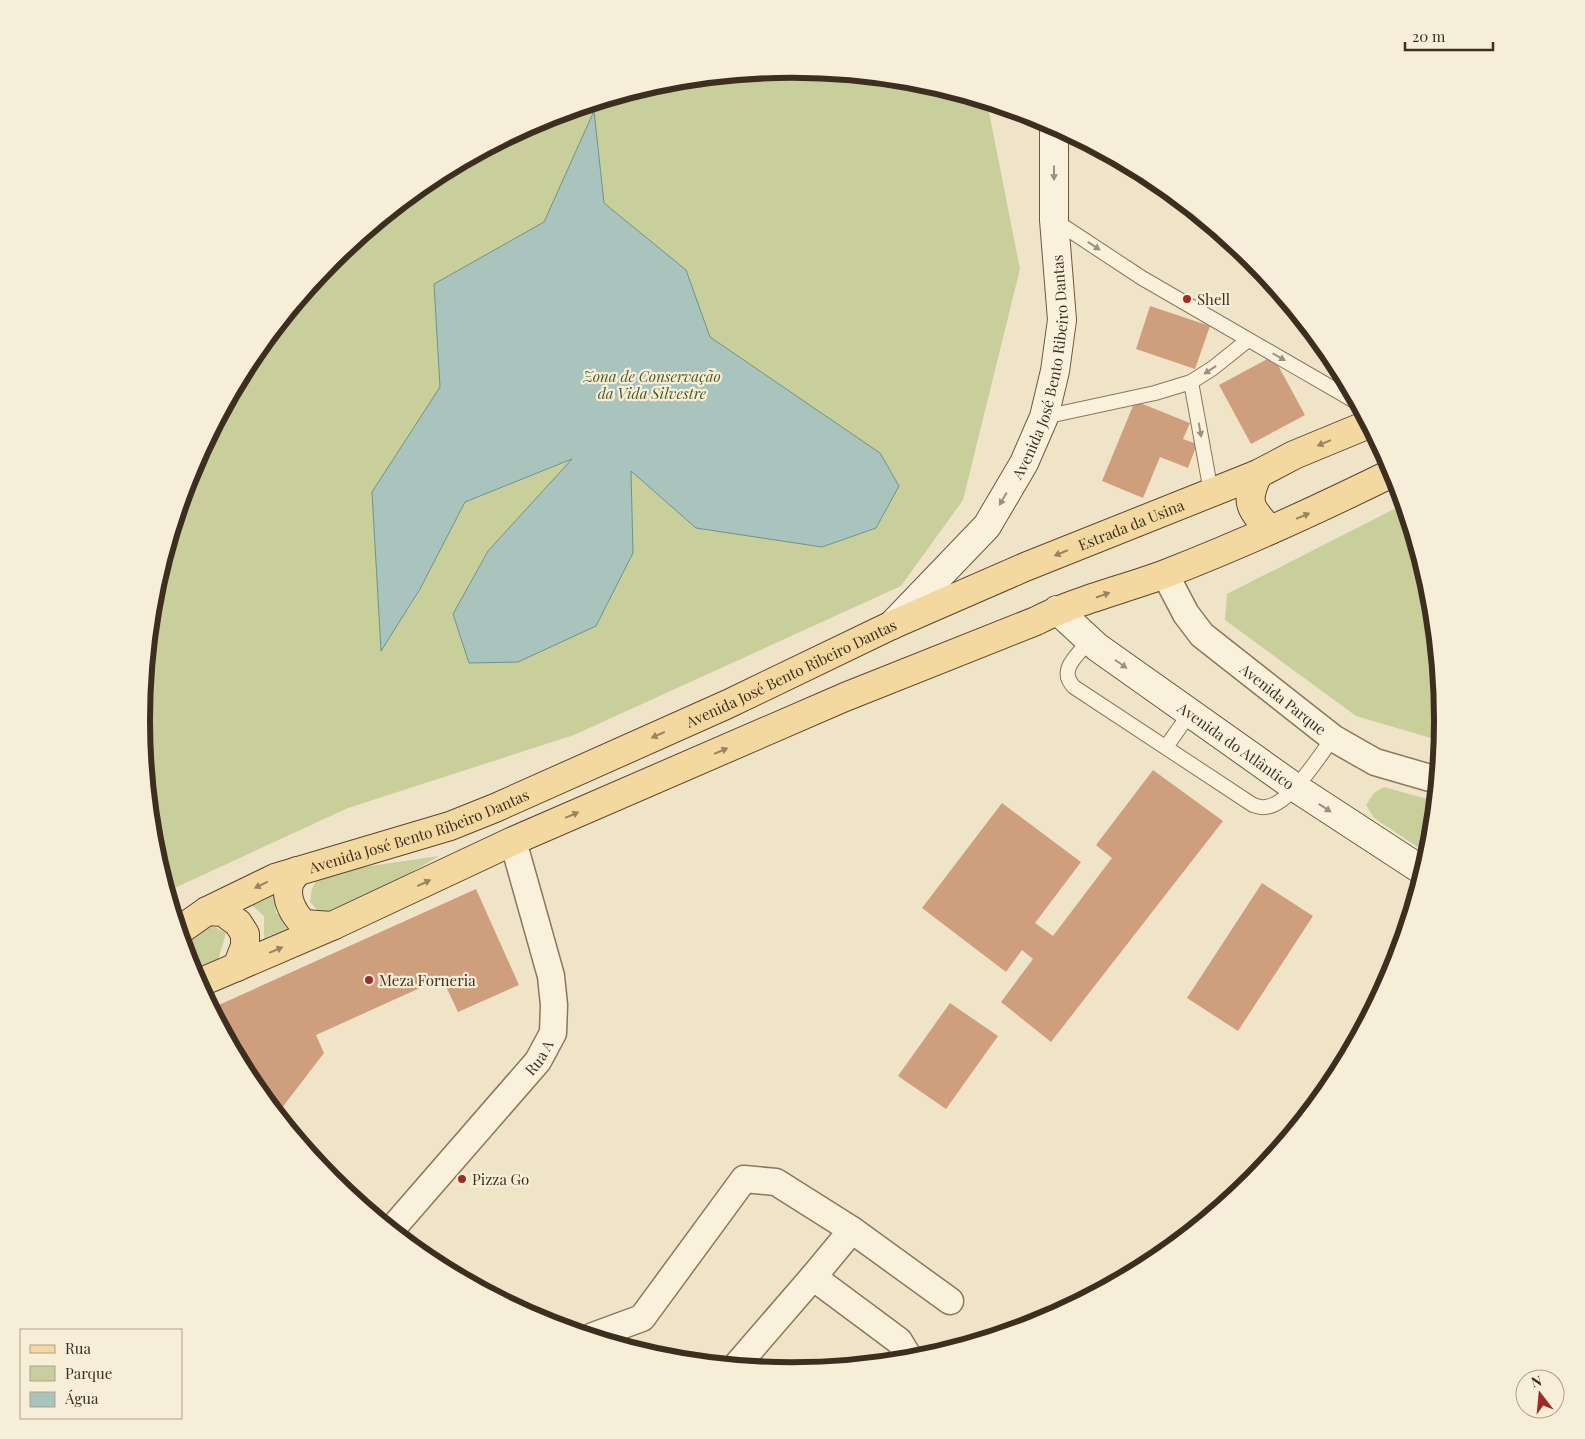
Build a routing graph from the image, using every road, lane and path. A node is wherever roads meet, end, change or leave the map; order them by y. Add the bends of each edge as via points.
1 (1054, 134) edge
2 (1054, 220) junction
3 (1248, 340) junction
4 (1191, 382) junction
5 (1346, 396) edge
6 (1044, 417) junction
7 (1363, 427) edge
8 (1258, 474) junction
9 (1387, 476) edge
10 (1211, 492) junction
11 (1270, 530) junction
12 (1165, 574) junction
13 (1056, 610) junction
14 (892, 625) junction
15 (1089, 641) junction
16 (1190, 713) junction
17 (1333, 738) junction
18 (1166, 747) junction
19 (1431, 778) edge
20 (1296, 788) junction
21 (513, 841) junction
22 (1417, 867) edge
23 (297, 871) junction
24 (206, 912) junction
25 (185, 926) edge
26 (332, 926) junction
27 (236, 967) junction
28 (206, 980) edge
29 (396, 1224) edge
30 (852, 1230) junction
31 (813, 1277) junction
32 (950, 1301) dead end
33 (603, 1332) edge
34 (905, 1351) edge
35 (742, 1359) edge

1 -> 2 street, Avenida José Bento Ribeiro Dantas
2 -> 3 lane via 1142,278
2 - 6 street, Avenida José Bento Ribeiro Dantas via 1062,320
3 -> 4 lane
3 -> 5 lane
4 - 6 lane
4 -> 10 lane
6 -> 14 street, Avenida José Bento Ribeiro Dantas via 1024,463 987,526
7 -> 8 main road, Estrada da Usina
8 - 10 main road, Estrada da Usina
8 - 11 main road via 1250,491 1250,502 1255,514
11 -> 9 main road
10 -> 14 main road, Estrada da Usina via 1024,567
11 - 12 main road
13 -> 12 main road
12 - 17 street, Avenida Parque via 1186,614 1202,635
13 - 15 street, Avenida do Atlântico
21 -> 13 main road via 845,697 1036,621
14 -> 23 main road, Avenida José Bento Ribeiro Dantas via 728,704 495,808 450,826
15 -> 16 street, Avenida do Atlântico
15 - 18 lane via 1070,664 1069,682
16 - 18 lane
16 - 20 street, Avenida do Atlântico
17 - 19 street, Avenida Parque via 1375,762
17 - 20 lane
18 - 20 lane via 1253,805 1264,808 1274,805
20 -> 22 street, Avenida do Atlântico
26 -> 21 main road
21 - 29 street, Rua A via 551,976 553,1033 538,1061
23 -> 24 main road, Avenida José Bento Ribeiro Dantas via 275,878
23 - 26 main road via 288,885 289,901 295,916 304,924
24 - 25 main road, Avenida José Bento Ribeiro Dantas
24 - 27 main road via 223,912 238,923 245,934
27 -> 26 main road
27 - 28 main road
30 - 31 street
30 - 32 street
30 - 33 street via 776,1182 744,1179 642,1318
31 - 34 street via 899,1342
31 - 35 street

